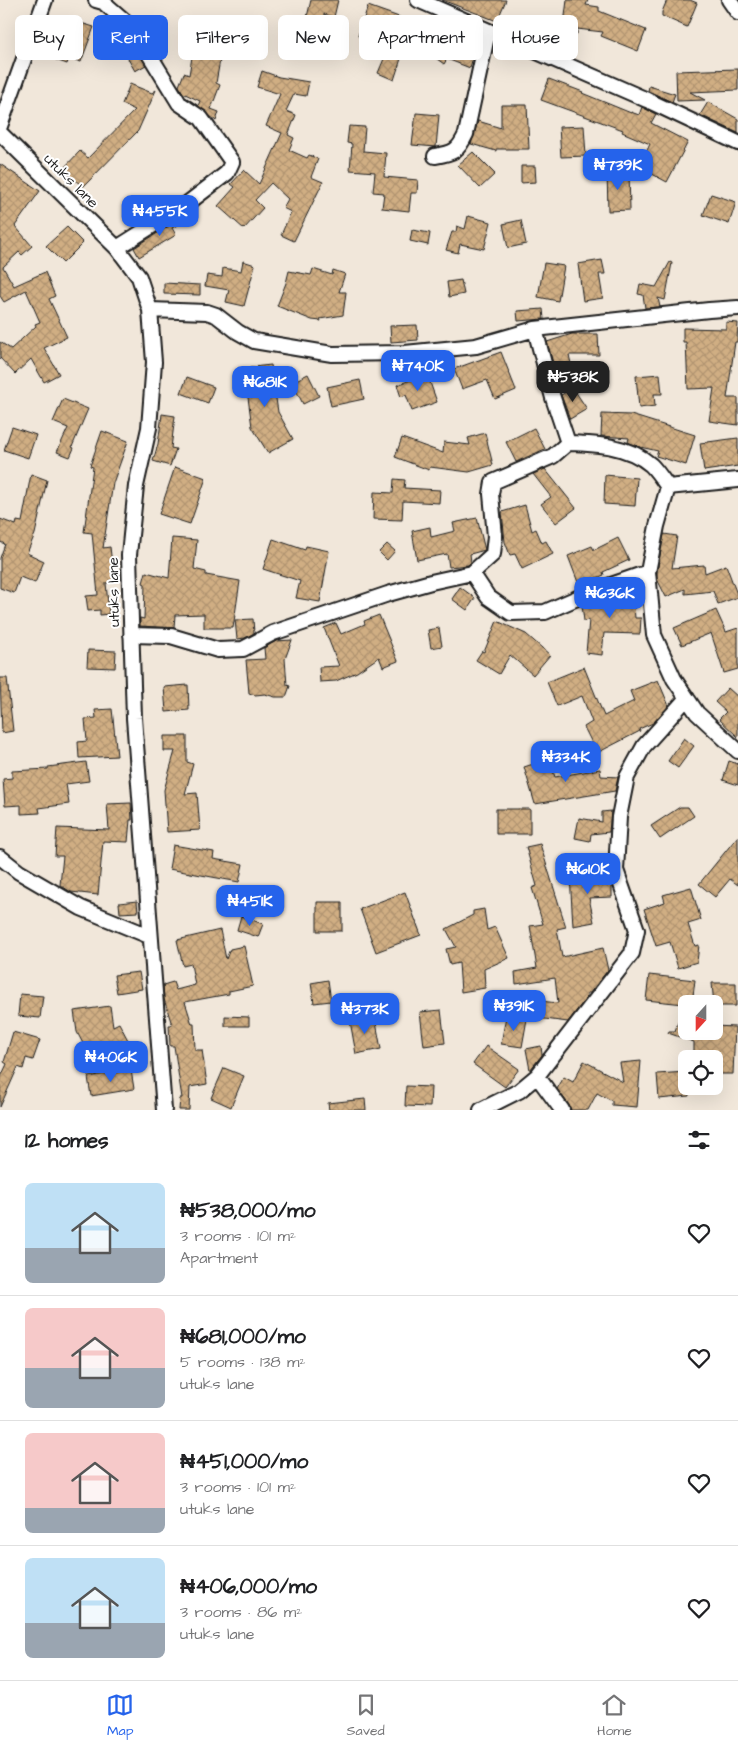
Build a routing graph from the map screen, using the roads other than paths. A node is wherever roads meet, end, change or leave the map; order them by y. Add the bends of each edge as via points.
1 (45, 0) edge
2 (96, 0) edge
3 (418, 0) edge
4 (729, 0) edge
5 (738, 13) edge
6 (488, 32) junction
7 (0, 126) edge
8 (0, 133) edge
9 (738, 142) edge
10 (435, 156) dead end
11 (117, 248) junction
12 (738, 308) edge
13 (150, 310) junction
14 (535, 329) junction
15 (568, 443) junction
16 (738, 480) edge
17 (668, 487) junction
18 (648, 572) junction
19 (472, 574) junction
20 (131, 634) junction
21 (687, 698) junction
22 (738, 751) edge
23 (0, 857) edge
24 (149, 936) junction
25 (537, 1076) junction
26 (164, 1110) edge
27 (481, 1110) edge
28 (562, 1110) edge

1 - 7 street
2 - 11 street via 103,2 133,28 180,103 201,118 232,162 227,173 188,203
3 - 6 street
4 - 5 street
6 - 9 street
6 - 10 street via 466,134 453,153
8 - 11 street, utuks lane
11 - 13 street, utuks lane via 139,277
12 - 14 street
13 - 14 street via 207,312 254,341 332,354 406,353 476,346
13 - 20 street, utuks lane via 154,362 149,428 136,486 129,555
14 - 15 street
15 - 17 street via 624,449 651,465
15 - 19 street via 553,456 493,482 493,554
16 - 17 street
17 - 18 street
18 - 19 street via 546,612 510,613 488,597
18 - 21 street via 654,635 674,679
19 - 20 street via 388,594 273,633 243,649 218,650 171,636
20 - 24 street, utuks lane
21 - 22 street
21 - 25 street via 644,746 627,777 619,817 616,870 637,930 632,953
23 - 24 street via 19,872 81,908
24 - 26 street, utuks lane
25 - 27 street via 519,1090
25 - 28 street

